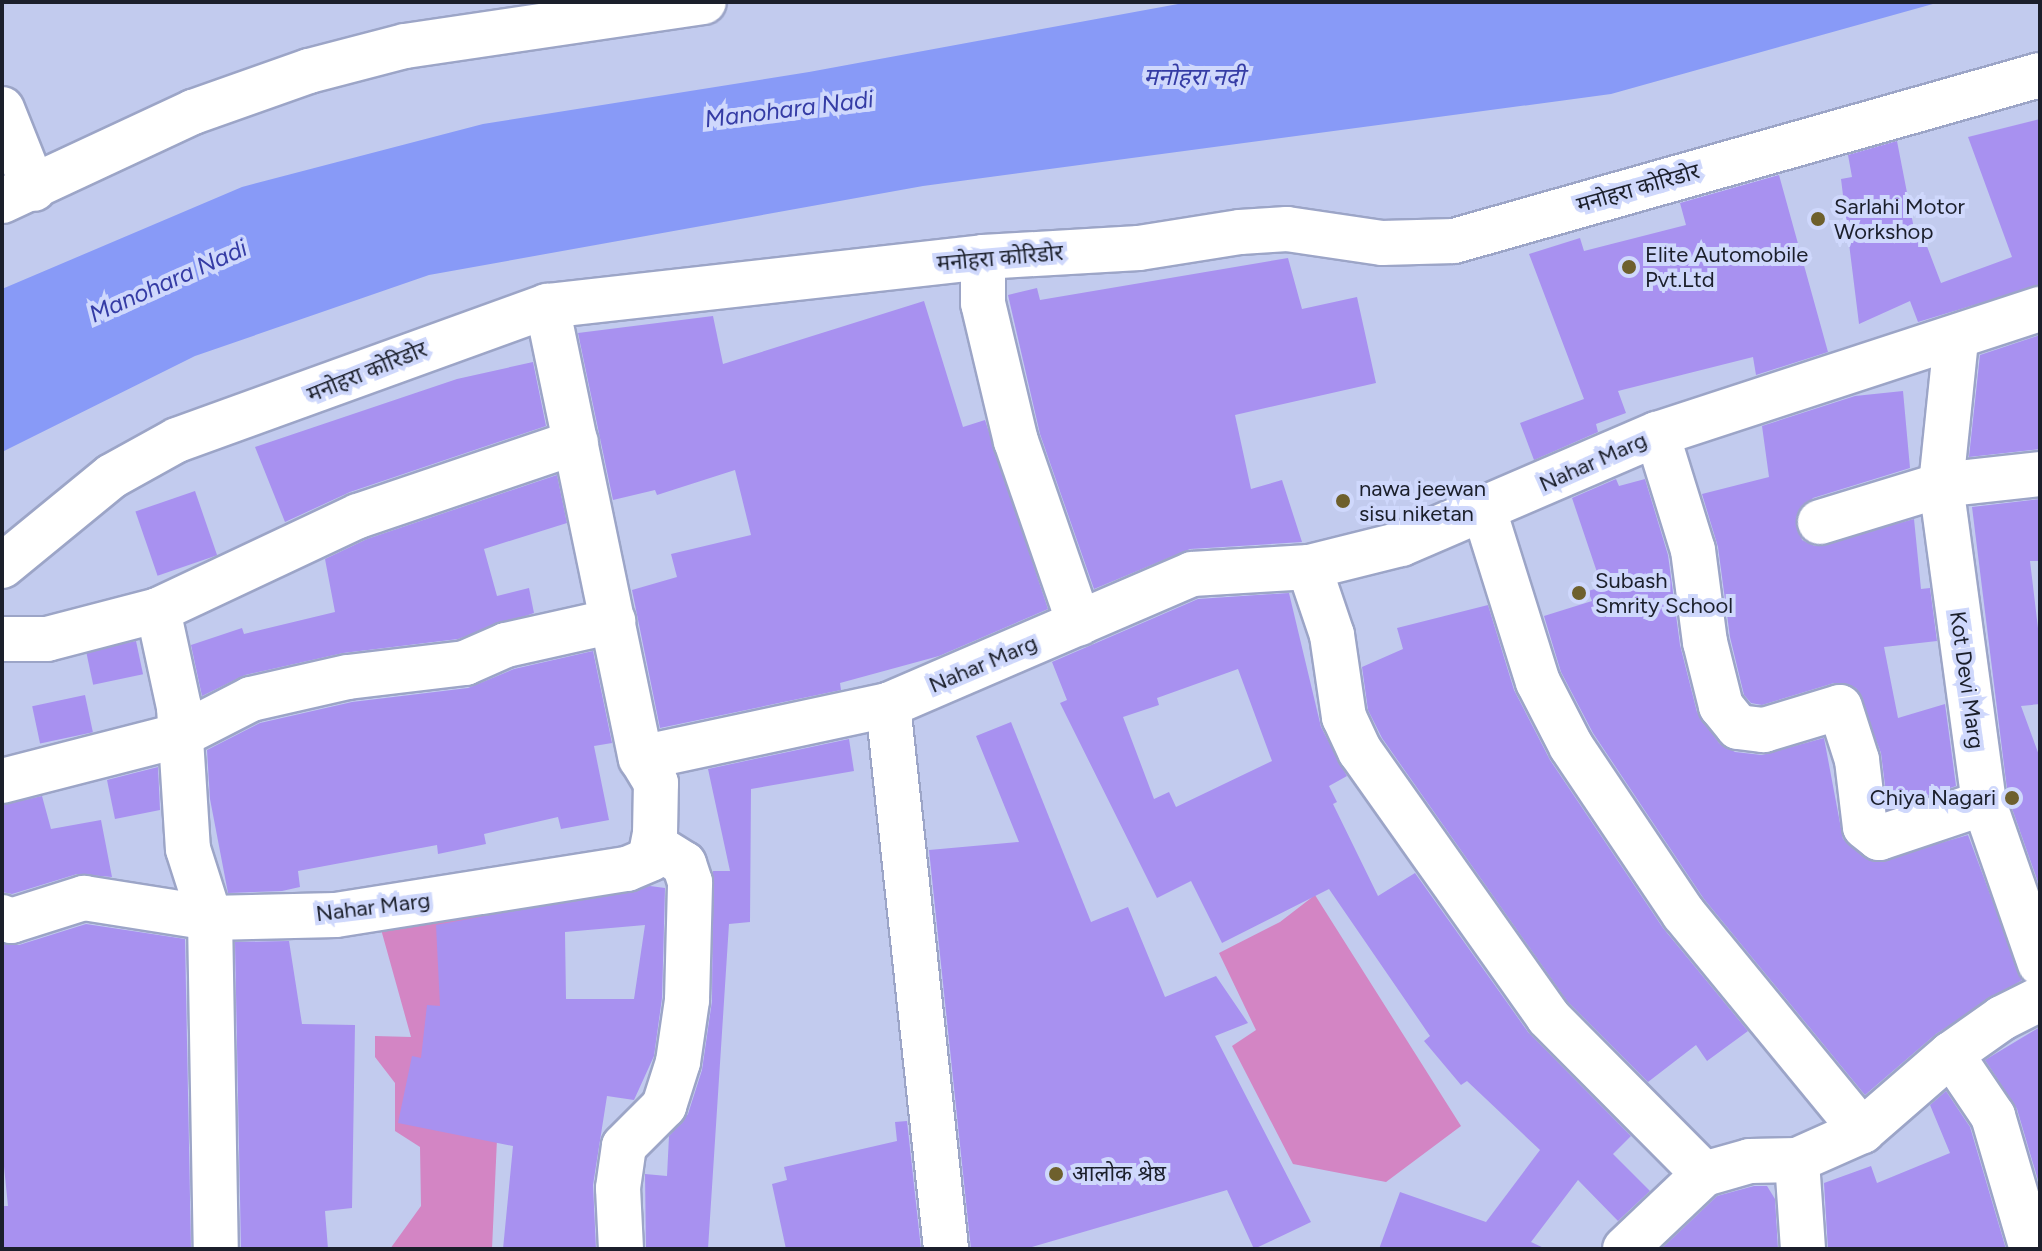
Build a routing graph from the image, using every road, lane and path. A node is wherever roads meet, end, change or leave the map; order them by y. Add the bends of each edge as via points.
1 (704, 2) edge
2 (2040, 75) edge
3 (2, 109) edge
4 (18, 195) edge
5 (983, 257) junction
6 (547, 306) junction
7 (2040, 309) edge
8 (1956, 340) junction
9 (1657, 434) junction
10 (576, 442) junction
11 (2040, 474) edge
12 (1941, 485) junction
13 (1484, 510) junction
14 (1820, 522) dead end
15 (2, 566) edge
16 (1309, 567) junction
17 (158, 610) junction
18 (613, 621) junction
19 (1079, 623) junction
20 (2, 639) edge
21 (888, 705) junction
22 (181, 735) junction
23 (641, 758) junction
24 (2, 781) edge
25 (1984, 803) junction
26 (653, 845) junction
27 (2, 917) edge
28 (210, 918) junction
29 (2040, 964) edge
30 (2040, 999) edge
31 (1951, 1054) junction
32 (1862, 1131) junction
33 (1797, 1160) junction
34 (1704, 1174) junction
35 (216, 1249) edge
36 (621, 1249) edge
37 (946, 1249) edge
38 (1625, 1249) edge
39 (1803, 1249) edge
40 (2032, 1249) edge

1 - 4 street via 405,46 309,71 193,112
2 - 5 street, मनोहरा कोरिडोर via 1454,241 1382,243 1287,229 1139,248
3 - 4 street
5 - 6 street, मनोहरा कोरिडोर
5 - 19 street via 983,303 1016,441
6 - 10 street
6 - 15 street, मनोहरा कोरिडोर via 177,440 112,476
7 - 8 street, Nahar Marg
8 - 9 street, Nahar Marg
8 - 12 street, Kot Devi Marg
9 - 13 street, Nahar Marg
9 - 25 street via 1693,550 1705,642 1721,706 1738,727 1764,730 1840,707 1857,760 1865,827 1879,838
10 - 17 street via 358,516
10 - 18 street
11 - 12 street
12 - 14 street
12 - 25 street, Kot Devi Marg
13 - 16 street, Nahar Marg via 1401,544
13 - 32 street via 1538,682 1571,746 1693,925
16 - 19 street, Nahar Marg via 1192,574
16 - 34 street via 1332,635 1344,717 1360,751 1548,1017
17 - 20 street via 47,639
17 - 22 street
18 - 22 street via 506,645 465,663 348,677 251,699
18 - 23 street
19 - 21 street, Nahar Marg
21 - 23 street, Nahar Marg
21 - 37 street
22 - 24 street
22 - 28 street via 188,849
23 - 26 street via 656,783
25 - 29 street, Kot Devi Marg
26 - 28 street, Nahar Marg via 650,859 627,869 336,915
26 - 36 street via 684,864 690,882 687,1000 678,1062 664,1106 624,1146 618,1188
27 - 28 street, Nahar Marg via 11,921 84,898
28 - 35 street
30 - 31 street
31 - 32 street
31 - 40 street via 1993,1116
32 - 33 street
33 - 34 street via 1750,1161
33 - 39 street
34 - 38 street

